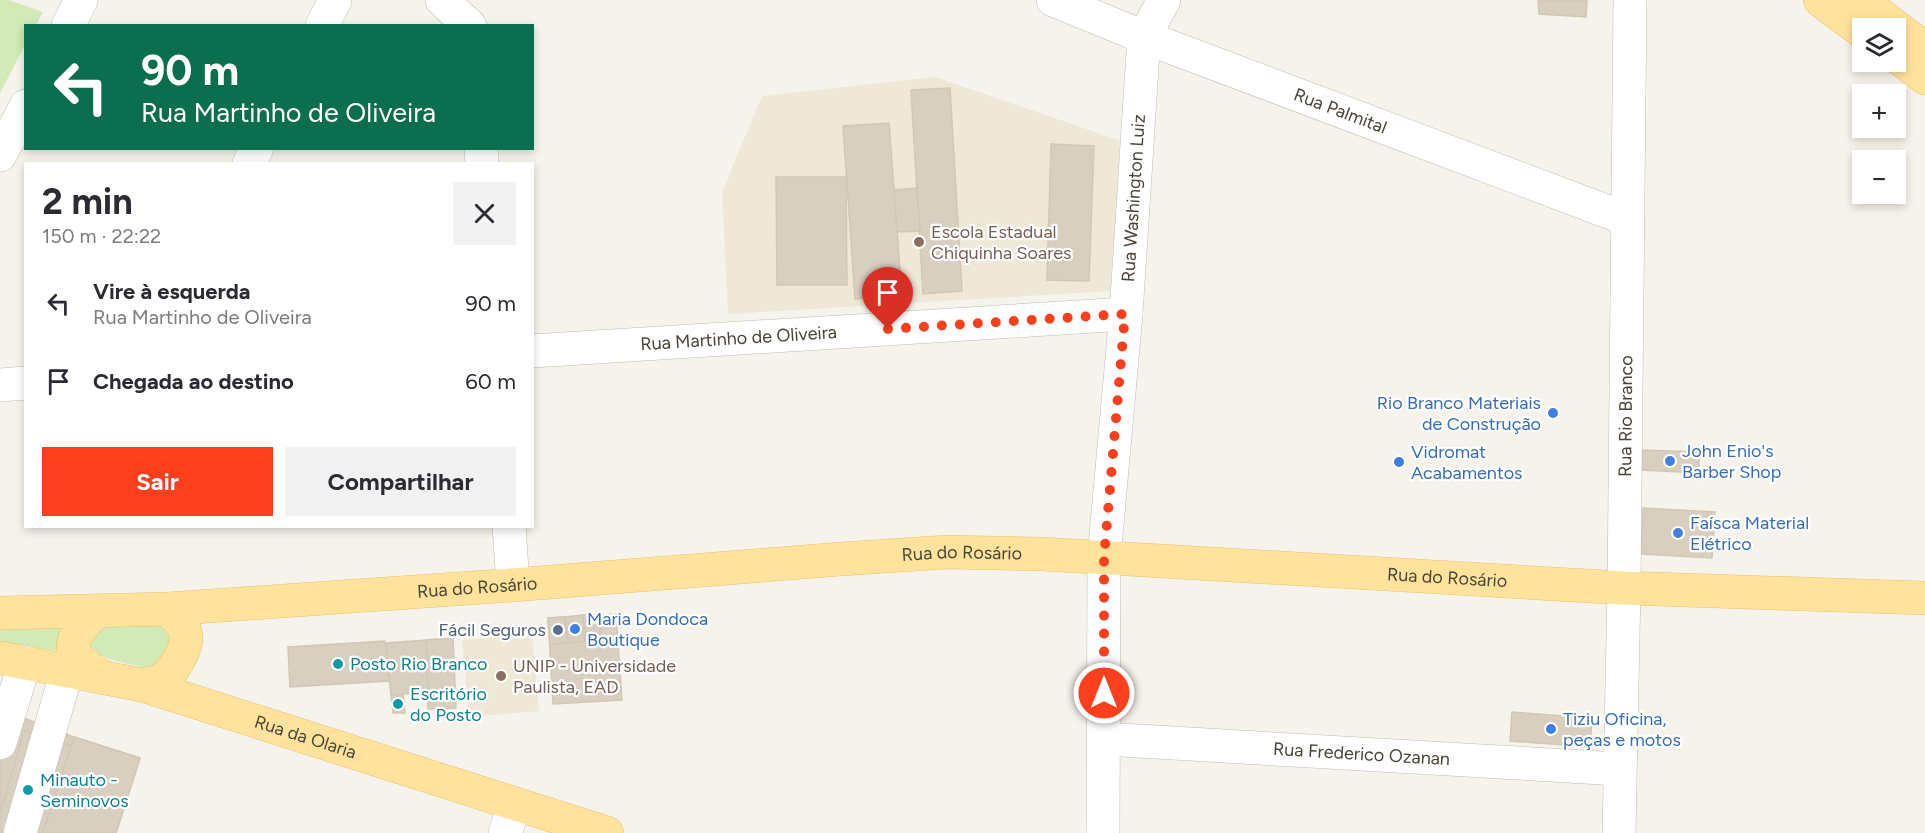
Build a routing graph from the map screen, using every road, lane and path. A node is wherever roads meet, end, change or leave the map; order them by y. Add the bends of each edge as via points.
1 (81, 0) edge
2 (336, 0) edge
3 (442, 0) edge
4 (1053, 0) edge
5 (1164, 0) edge
6 (1630, 0) edge
7 (1820, 0) edge
8 (1861, 0) edge
9 (69, 24) edge
10 (323, 24) edge
11 (468, 24) edge
12 (1852, 24) edge
13 (1144, 37) junction
14 (1925, 49) edge
15 (1906, 64) edge
16 (1925, 78) edge
17 (24, 110) edge
18 (0, 155) edge
19 (1627, 219) junction
20 (1125, 314) junction
21 (534, 351) edge
22 (24, 383) edge
23 (0, 385) edge
24 (509, 528) edge
25 (1104, 558) junction
26 (513, 585) junction
27 (1624, 588) junction
28 (1925, 598) edge
29 (167, 609) junction
30 (98, 611) junction
31 (0, 613) edge
32 (13, 660) edge
33 (67, 671) junction
34 (105, 678) junction
35 (142, 685) junction
36 (1104, 739) junction
37 (0, 742) edge
38 (1619, 769) junction
39 (510, 818) edge
40 (20, 833) edge
41 (608, 833) edge
42 (1103, 833) edge
43 (1618, 833) edge

1 - 9 street
2 - 10 street
3 - 11 street
4 - 13 street, Rua Palmital
5 - 13 street, Rua Washington Luiz
6 - 19 street, Rua Rio Branco
7 - 12 main road
8 - 14 main road
13 - 19 street, Rua Palmital
13 - 20 street, Rua Washington Luiz
15 - 16 main road
17 - 18 street
19 - 27 street, Rua Rio Branco
20 - 21 street, Rua Martinho de Oliveira
20 - 25 street, Rua Washington Luiz
22 - 23 street
24 - 26 street
25 - 26 main road, Rua do Rosário via 947,552
25 - 27 main road, Rua do Rosário
25 - 36 street, Rua Washington Luiz
26 - 29 main road, Rua do Rosário
27 - 28 main road, Rua do Rosário
27 - 38 street, Rua Rio Branco
29 - 30 main road, Rua do Rosário
29 - 35 main road via 180,620 186,635 183,651 162,680
30 - 31 main road, Rua do Rosário
30 - 34 main road via 77,633 73,651 83,664
32 - 33 main road, Rua da Olaria
32 - 37 street
33 - 34 main road, Rua da Olaria
33 - 40 street
34 - 35 main road, Rua da Olaria
35 - 39 main road, Rua da Olaria
36 - 38 street, Rua Frederico Ozanan
36 - 42 street, Rua Washington Luiz
38 - 43 street, Rua Rio Branco
39 - 41 main road, Rua da Olaria

